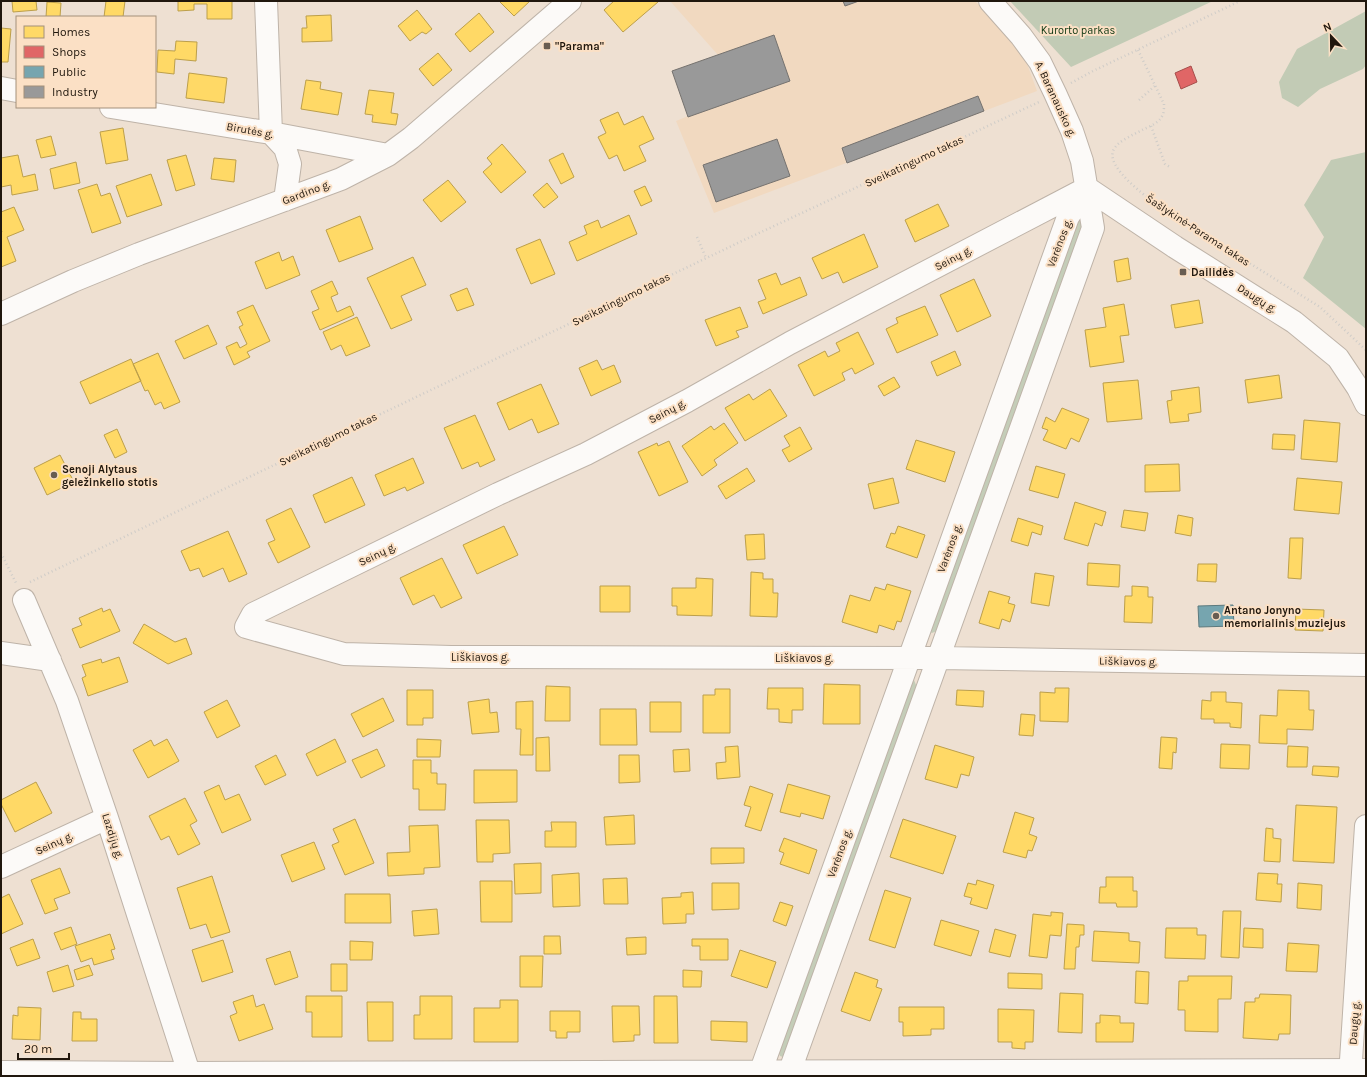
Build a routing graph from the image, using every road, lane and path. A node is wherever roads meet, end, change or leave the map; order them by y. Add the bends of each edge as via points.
1 (266, 1) edge
2 (570, 1) edge
3 (990, 1) edge
4 (1240, 1) edge
5 (1138, 50) junction
6 (1156, 85) junction
7 (1, 88) edge
8 (16, 91) edge
9 (1055, 93) junction
10 (1138, 100) dead end
11 (117, 108) edge
12 (1150, 126) junction
13 (271, 133) junction
14 (388, 156) junction
15 (1170, 167) dead end
16 (1087, 188) junction
17 (285, 200) junction
18 (697, 237) dead end
19 (706, 258) junction
20 (1, 314) edge
21 (1366, 350) edge
22 (1366, 404) edge
23 (1, 553) edge
24 (21, 594) junction
25 (246, 626) joint
26 (1, 653) edge
27 (909, 658) junction
28 (939, 658) junction
29 (50, 660) junction
30 (1366, 665) edge
31 (107, 818) junction
32 (1366, 826) edge
33 (1, 867) edge
34 (1, 1072) edge
35 (1356, 1072) edge
36 (190, 1074) edge
37 (759, 1074) edge
38 (789, 1074) edge

1 - 13 street
2 - 14 street, Gardino g.
3 - 9 street, A. Baranausko g. via 1040,62
4 - 5 path, Sveikatingumo takas
5 - 6 path, Šašlykinė-Parama takas
5 - 9 path, Sveikatingumo takas via 1093,71
6 - 10 path
6 - 12 path, Šašlykinė-Parama takas via 1164,104 1164,113
7 - 8 street
9 - 16 street, A. Baranausko g. via 1072,131 1082,161
9 - 19 path, Sveikatingumo takas
11 - 13 street, Birutės g.
12 - 15 path via 1165,164
12 - 21 path, Šašlykinė-Parama takas via 1124,140 1114,148 1112,156 1116,166 1142,194 1320,307
13 - 14 street, Birutės g.
13 - 17 street via 285,148 290,164
14 - 17 street, Gardino g. via 341,179
16 - 22 street, Daugų g. via 1294,322 1338,358
16 - 25 street, Seinų g. via 790,343 586,454 498,494 253,614
16 - 27 street, Varėnos g. via 1068,217
16 - 28 street via 1094,228
17 - 20 street, Gardino g. via 139,254
18 - 19 path
19 - 24 path, Sveikatingumo takas
23 - 24 path
24 - 29 street, Lazdijų g.
25 - 27 street, Liškiavos g. via 344,654 451,657
26 - 29 street
27 - 28 street, Liškiavos g.
27 - 37 street, Varėnos g.
28 - 30 street, Liškiavos g.
28 - 38 street
29 - 31 street, Lazdijų g. via 67,701
31 - 33 street, Seinų g.
31 - 36 street, Lazdijų g.
32 - 35 street, Daugų g.
34 - 36 street
35 - 38 street
36 - 37 street
37 - 38 street

